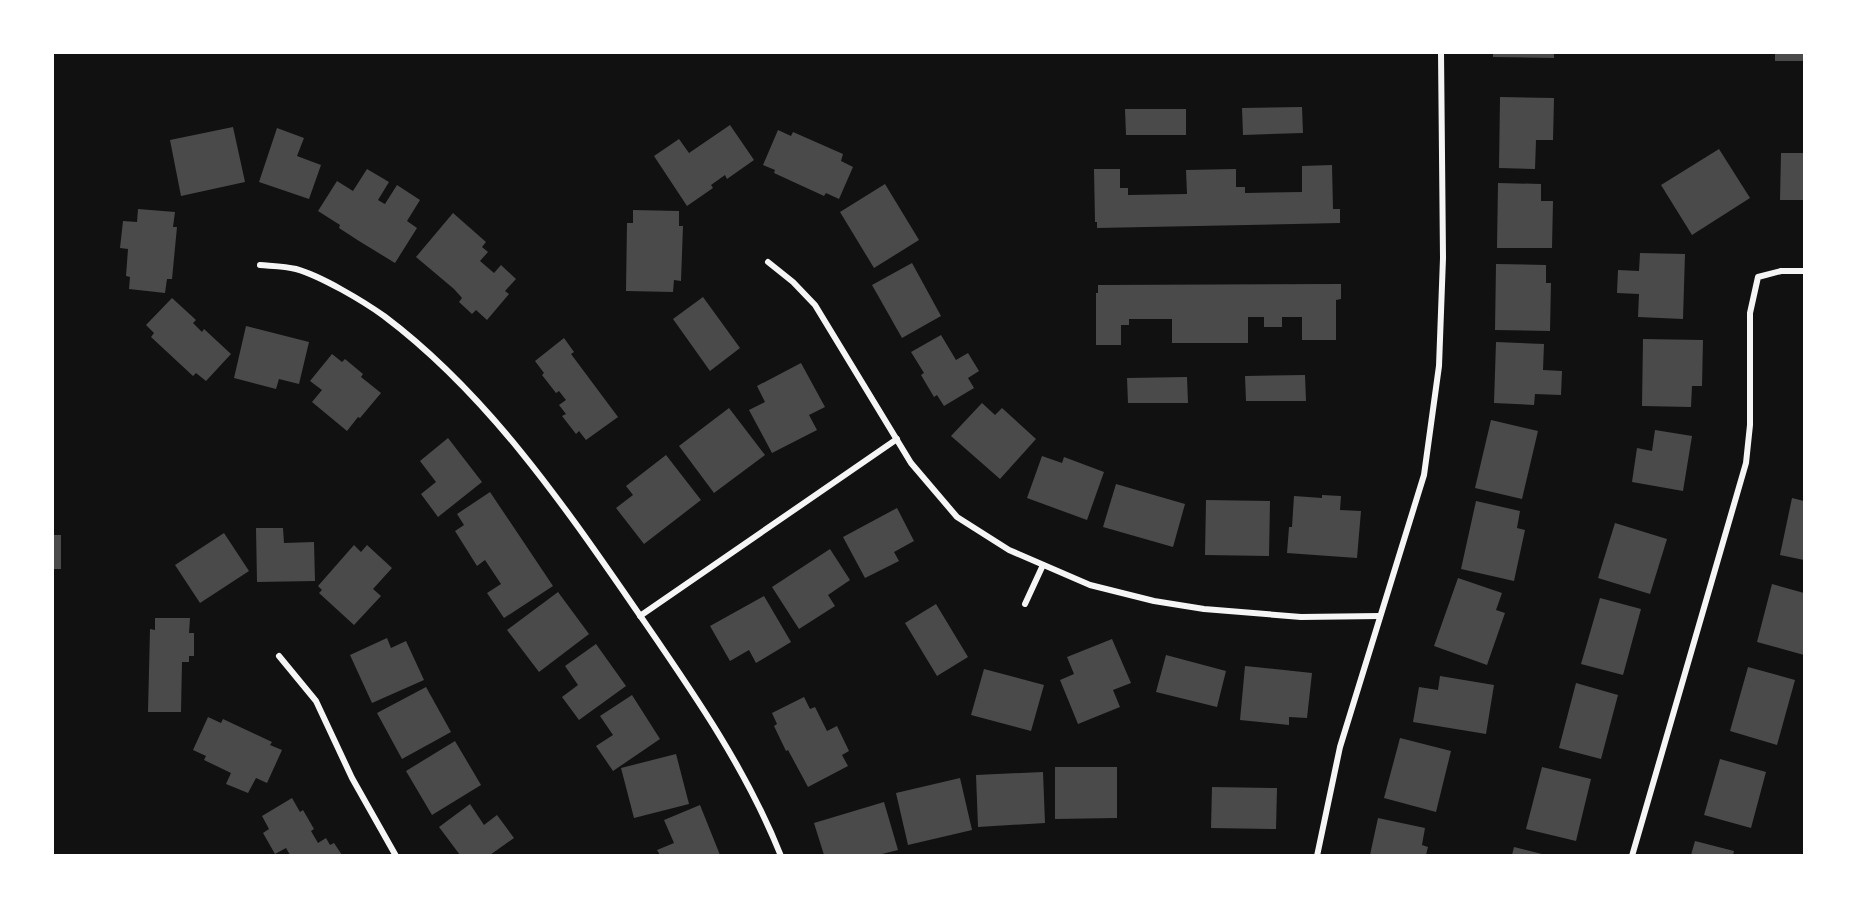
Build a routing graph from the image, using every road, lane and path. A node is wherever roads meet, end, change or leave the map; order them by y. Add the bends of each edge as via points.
1 (1441, 52) edge
2 (768, 262) dead end
3 (260, 265) dead end
4 (1804, 271) edge
5 (897, 439) junction
6 (1043, 565) junction
7 (1025, 604) dead end
8 (640, 616) junction
9 (1380, 616) junction
10 (279, 656) dead end
11 (396, 855) edge
12 (781, 855) edge
13 (1317, 855) edge
14 (1632, 855) edge

1 - 9 street via 1443,258 1439,366 1424,475
2 - 5 street via 815,305
3 - 8 street via 295,269 321,278 383,315 448,372 516,444
4 - 14 street via 1758,277 1750,313 1746,463
5 - 6 street via 928,485 957,517 1009,550
5 - 8 street
6 - 7 street
6 - 9 street via 1090,585 1204,609 1301,617
8 - 12 street via 727,747
9 - 13 street via 1340,747
10 - 11 street via 316,701 352,778

